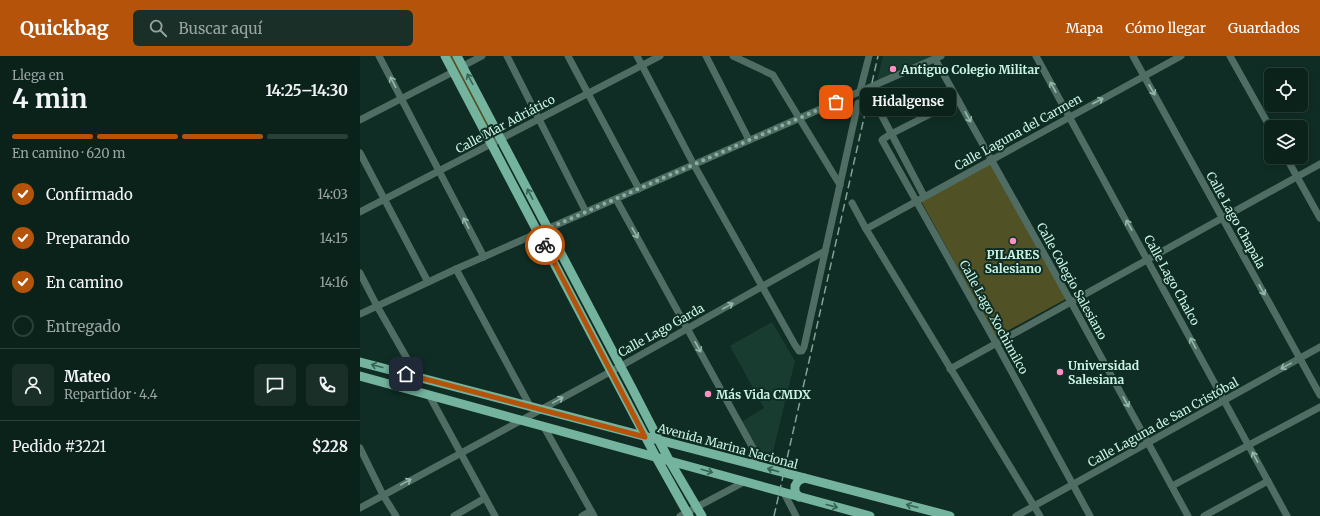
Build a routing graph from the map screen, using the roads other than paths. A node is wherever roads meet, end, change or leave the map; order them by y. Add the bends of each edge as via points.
1 (380, 56) edge
2 (445, 56) edge
3 (458, 56) edge
4 (482, 56) edge
5 (506, 56) edge
6 (568, 56) edge
7 (637, 56) edge
8 (660, 56) edge
9 (706, 56) edge
10 (869, 56) edge
11 (1036, 56) edge
12 (1133, 56) edge
13 (1181, 56) edge
14 (1230, 56) edge
15 (736, 57) edge
16 (938, 57) edge
17 (642, 65) junction
18 (463, 66) junction
19 (453, 72) junction
20 (1145, 76) junction
21 (860, 92) junction
22 (588, 93) junction
23 (871, 95) dead end
24 (402, 99) junction
25 (958, 100) junction
26 (858, 104) dead end
27 (1069, 117) junction
28 (799, 118) junction
29 (539, 119) junction
30 (360, 120) edge
31 (1266, 120) edge
32 (891, 134) junction
33 (501, 139) junction
34 (748, 140) junction
35 (491, 144) junction
36 (360, 153) edge
37 (992, 159) junction
38 (1290, 164) edge
39 (1320, 164) edge
40 (694, 165) junction
41 (439, 171) junction
42 (1297, 176) junction
43 (840, 185) junction
44 (639, 189) junction
45 (924, 196) junction
46 (616, 199) junction
47 (385, 200) junction
48 (917, 200) junction
49 (852, 202) dead end
50 (360, 212) edge
51 (586, 212) junction
52 (1222, 218) junction
53 (1320, 218) edge
54 (548, 229) junction
55 (866, 229) junction
56 (538, 233) junction
57 (825, 251) junction
58 (484, 257) junction
59 (1148, 259) junction
60 (456, 270) junction
61 (360, 273) edge
62 (428, 282) junction
63 (763, 287) junction
64 (1071, 302) junction
65 (377, 306) junction
66 (360, 314) edge
67 (688, 328) junction
68 (996, 343) junction
69 (1320, 347) edge
70 (1300, 358) junction
71 (360, 362) edge
72 (621, 366) junction
73 (950, 368) junction
74 (611, 371) junction
75 (406, 374) junction
76 (360, 376) edge
77 (429, 395) junction
78 (1320, 395) edge
79 (1224, 400) junction
80 (530, 406) junction
81 (1320, 407) edge
82 (541, 409) junction
83 (520, 420) junction
84 (544, 427) junction
85 (645, 437) junction
86 (658, 440) junction
87 (1148, 443) junction
88 (1249, 445) junction
89 (360, 448) edge
90 (460, 453) junction
91 (656, 457) junction
92 (669, 460) junction
93 (753, 464) junction
94 (792, 475) junction
95 (804, 478) junction
96 (1268, 481) junction
97 (744, 482) junction
98 (1073, 485) junction
99 (1172, 486) junction
100 (785, 493) junction
101 (384, 495) junction
102 (799, 497) junction
103 (484, 498) junction
104 (1034, 506) junction
105 (696, 507) junction
106 (360, 508) edge
107 (593, 513) edge
108 (685, 515) edge
109 (396, 516) edge
110 (454, 516) edge
111 (495, 516) edge
112 (582, 516) edge
113 (702, 516) edge
114 (796, 516) edge
115 (870, 516) edge
116 (950, 516) edge
117 (1016, 516) edge
118 (1040, 516) edge
119 (1090, 516) edge
120 (1188, 516) edge
121 (1204, 516) edge
122 (1287, 516) edge

24 -> 1 street
2 - 19 main road
3 - 18 main road
4 - 18 street
5 - 29 street
6 - 22 street
7 - 17 street
8 - 17 street, Calle Mar Adriático
9 - 34 street
10 - 21 street
27 -> 11 street, Calle Lago Chalco
12 - 20 street, Calle Lago Chapala
13 - 20 street, Calle Laguna del Carmen
14 - 31 street
15 - 28 street via 773,75
16 - 21 street
16 - 25 street, Calle Colegio Salesiano
17 - 22 street, Calle Mar Adriático
17 - 40 street
33 -> 18 main road
19 - 24 street
19 - 35 main road
27 -> 20 street, Calle Laguna del Carmen
20 -> 52 street, Calle Lago Chapala
21 - 28 street
22 - 29 street, Calle Mar Adriático
22 - 44 street
23 - 32 street
24 - 30 street
24 - 41 street
25 - 32 street
25 -> 37 street, Calle Colegio Salesiano
26 - 43 street
27 - 37 street, Calle Laguna del Carmen
59 -> 27 street, Calle Lago Chalco
28 - 34 street
28 - 43 street
29 - 33 street, Calle Mar Adriático
29 - 51 street
32 - 45 street
32 - 48 street, Calle Lago Xochimilco via 882,140
33 - 35 street, Calle Mar Adriático
54 -> 33 main road
34 - 40 street
35 - 41 street, Calle Mar Adriático
35 - 56 main road
36 - 47 street
37 - 45 street, Calle Laguna del Carmen
37 - 64 street, Calle Colegio Salesiano
38 - 42 street
39 - 42 street
40 - 44 street
40 - 63 street
41 - 47 street, Calle Mar Adriático
58 -> 41 street
42 - 52 street
42 - 53 street
43 - 57 street
44 - 46 street
45 - 48 street, Calle Laguna del Carmen
46 - 51 street
46 -> 67 street
47 - 50 street, Calle Mar Adriático
47 - 62 street
48 - 55 street, Calle Laguna del Carmen
48 - 68 street, Calle Lago Xochimilco
49 - 55 street
51 - 54 street
52 - 59 street
52 -> 70 street, Calle Lago Chapala
54 - 56 street
54 - 72 main road
55 - 73 street
56 - 58 street
56 - 74 main road
57 - 63 street, Calle Lago Garda
57 - 63 street via 802,351 797,350
58 - 60 street
59 - 64 street
79 -> 59 street, Calle Lago Chalco
60 - 62 street
60 - 80 street
61 - 65 street
62 - 65 street
67 -> 63 street, Calle Lago Garda
64 - 68 street
64 -> 87 street, Calle Colegio Salesiano
65 - 66 street
65 - 75 street via 409,362
67 - 72 street, Calle Lago Garda
67 -> 93 street via 754,450
68 - 73 street
68 - 98 street, Calle Lago Xochimilco
69 - 70 street, Calle Laguna de San Cristóbal
70 - 78 street, Calle Lago Chapala
70 -> 79 street, Calle Laguna de San Cristóbal
75 -> 71 main road, Avenida Marina Nacional
72 - 74 street, Calle Lago Garda
72 - 86 main road
73 - 104 street
82 -> 74 street, Calle Lago Garda
74 - 85 main road
75 - 80 main road, Avenida Marina Nacional
76 - 77 main road
77 - 83 main road
77 - 90 street
79 - 87 street, Calle Laguna de San Cristóbal
79 - 88 street, Calle Lago Chalco
80 - 82 main road, Avenida Marina Nacional
81 - 88 street
82 - 83 street, Calle Lago Garda
82 - 85 main road, Avenida Marina Nacional
83 - 84 main road
83 - 90 street, Calle Lago Garda
84 - 91 main road
84 - 107 street
85 - 86 main road, Avenida Marina Nacional
85 - 91 main road
86 - 92 main road
86 - 93 main road, Avenida Marina Nacional
87 - 98 street, Calle Laguna de San Cristóbal
87 - 99 street, Calle Colegio Salesiano
96 -> 88 street, Calle Lago Chalco
88 - 99 street
89 - 101 street
101 -> 90 street, Calle Lago Garda
90 - 103 street
91 - 92 main road
91 - 108 main road
92 -> 97 main road
92 - 105 main road
94 -> 93 main road, Avenida Marina Nacional
94 - 95 main road, Avenida Marina Nacional
94 - 100 main road via 794,486
95 - 102 main road via 795,486 795,492
116 -> 95 main road, Avenida Marina Nacional
96 - 121 street
96 - 122 street, Calle Lago Chalco
97 - 100 main road
97 - 105 street
98 - 104 street, Calle Laguna de San Cristóbal
98 - 119 street, Calle Lago Xochimilco
99 - 120 street, Calle Colegio Salesiano
100 - 102 main road
100 - 114 street
101 - 106 street, Calle Lago Garda
101 - 109 street
102 -> 115 main road
103 - 110 street
103 - 111 street
104 - 117 street, Calle Laguna de San Cristóbal
104 - 118 street
105 - 108 street
105 - 113 main road
107 - 112 street

